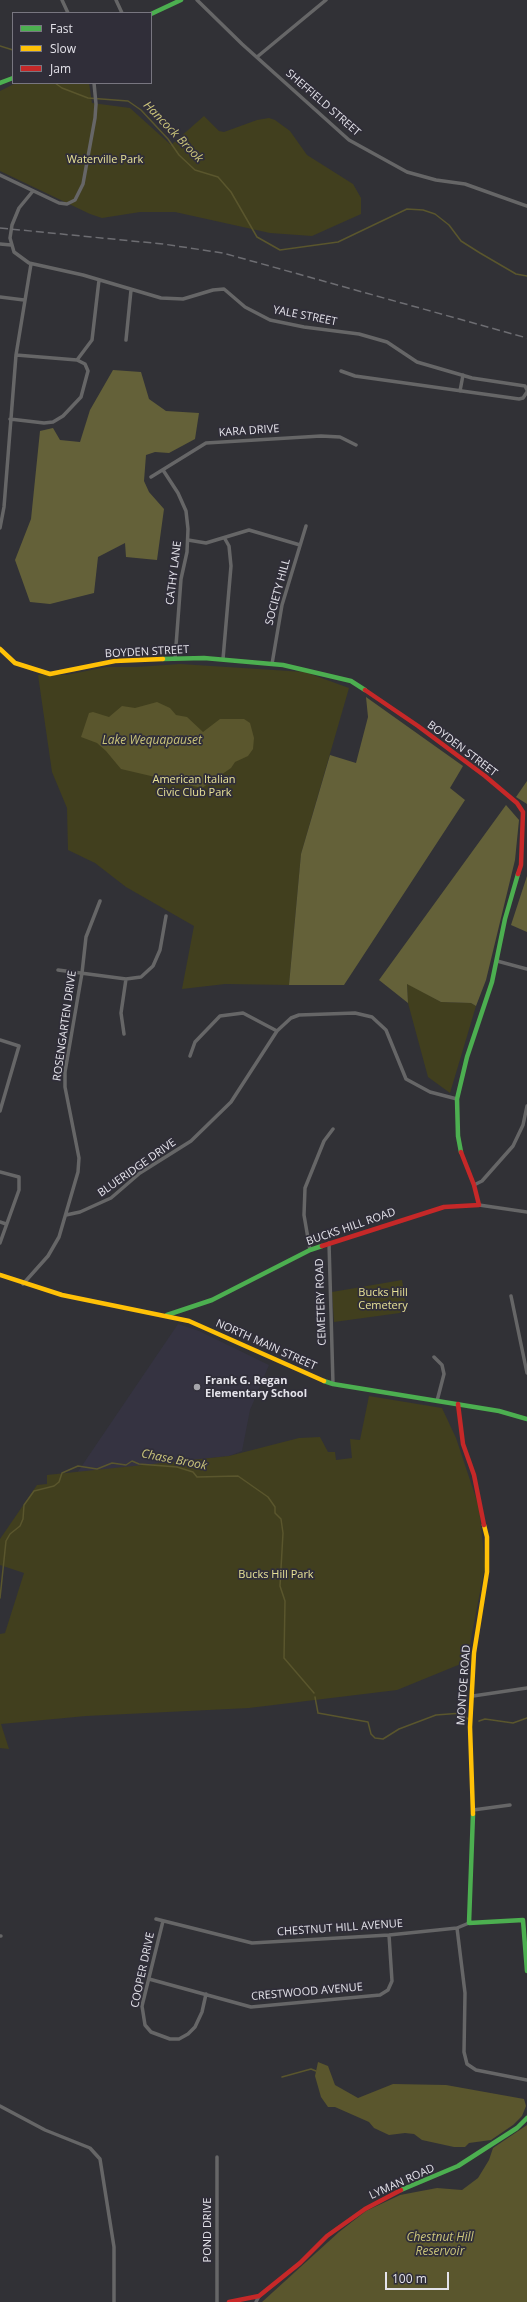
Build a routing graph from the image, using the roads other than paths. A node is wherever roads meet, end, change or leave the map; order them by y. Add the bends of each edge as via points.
1 (62, 0) edge
2 (116, 0) edge
3 (181, 0) edge
4 (197, 0) edge
5 (326, 0) edge
6 (68, 12) edge
7 (122, 12) edge
8 (152, 14) edge
9 (257, 57) junction
10 (12, 78) edge
11 (0, 83) edge
12 (94, 84) edge
13 (0, 175) edge
14 (33, 191) junction
15 (527, 206) edge
16 (0, 244) edge
17 (11, 245) junction
18 (30, 264) junction
19 (99, 280) junction
20 (131, 290) junction
21 (0, 297) edge
22 (24, 300) junction
23 (126, 340) dead end
24 (16, 355) junction
25 (78, 360) junction
26 (341, 371) dead end
27 (463, 375) junction
28 (460, 391) junction
29 (527, 391) edge
30 (10, 419) junction
31 (356, 445) dead end
32 (163, 470) junction
33 (151, 477) dead end
34 (306, 526) dead end
35 (0, 528) edge
36 (225, 539) junction
37 (188, 540) junction
38 (300, 545) junction
39 (0, 649) edge
40 (175, 659) junction
41 (223, 659) junction
42 (272, 664) junction
43 (100, 902) dead end
44 (166, 916) dead end
45 (497, 961) junction
46 (527, 969) edge
47 (58, 970) dead end
48 (82, 973) junction
49 (126, 979) junction
50 (277, 1031) junction
51 (124, 1034) dead end
52 (0, 1040) edge
53 (190, 1056) dead end
54 (2, 1098) edge
55 (457, 1099) junction
56 (527, 1106) edge
57 (0, 1111) edge
58 (525, 1126) edge
59 (333, 1129) dead end
60 (0, 1172) edge
61 (474, 1185) junction
62 (479, 1205) junction
63 (527, 1212) edge
64 (66, 1215) junction
65 (0, 1222) edge
66 (6, 1224) junction
67 (0, 1243) edge
68 (329, 1243) junction
69 (310, 1250) junction
70 (0, 1275) edge
71 (23, 1284) junction
72 (511, 1296) dead end
73 (167, 1315) junction
74 (434, 1357) dead end
75 (527, 1373) edge
76 (333, 1384) junction
77 (437, 1401) junction
78 (458, 1404) junction
79 (527, 1419) edge
80 (527, 1688) edge
81 (473, 1696) junction
82 (510, 1805) dead end
83 (473, 1810) junction
84 (156, 1919) dead end
85 (525, 1920) edge
86 (163, 1921) junction
87 (469, 1923) junction
88 (457, 1928) junction
89 (389, 1935) junction
90 (527, 1970) edge
91 (149, 1979) junction
92 (206, 1994) junction
93 (527, 2080) edge
94 (0, 2106) edge
95 (527, 2118) edge
96 (217, 2157) dead end
97 (259, 2296) junction
98 (114, 2302) edge
99 (217, 2302) edge
100 (229, 2302) edge
101 (256, 2302) edge

1 - 6 street
2 - 7 street
3 - 8 street
4 - 9 street, SHEFFIELD STREET
5 - 9 street
9 - 15 street, SHEFFIELD STREET via 349,140 388,163 436,180 478,188
10 - 11 street
12 - 14 street via 96,104 85,174 77,198 71,203 63,204
13 - 14 street
14 - 17 street via 25,198 15,217 10,234
16 - 17 street
17 - 18 street via 18,256
18 - 19 street, YALE STREET
18 - 22 street
19 - 20 street, YALE STREET
19 - 25 street via 92,340
20 - 23 street
20 - 27 street, YALE STREET via 160,298 183,300 224,289 245,307 270,320 359,334 387,342 417,362
21 - 22 street
22 - 24 street
24 - 25 street
24 - 30 street
25 - 30 street via 85,364 88,371 86,382 81,397 63,416 53,422 44,423
26 - 28 street, YALE STREET via 355,376
27 - 28 street
27 - 29 street, YALE STREET via 525,386
28 - 29 street, YALE STREET via 519,399 523,398
30 - 35 street via 4,507
31 - 32 street, KARA DRIVE via 340,437 322,436 212,442 183,456
32 - 33 street, KARA DRIVE
32 - 37 street, CATHY LANE via 178,493 186,512
34 - 38 street, SOCIETY HILL
36 - 37 street via 206,543
36 - 38 street via 249,530
36 - 41 street via 229,546 231,566
37 - 40 street, CATHY LANE via 181,579
38 - 42 street, SOCIETY HILL via 282,605
39 - 40 street, BOYDEN STREET via 6,656 26,668 50,674 103,662
40 - 41 street, BOYDEN STREET
41 - 42 street, BOYDEN STREET
42 - 45 street, BOYDEN STREET via 344,679 361,686 479,771 523,812 520,865
43 - 48 street, ROSENGARTEN DRIVE via 86,937
44 - 49 street via 160,950 153,966 141,977
45 - 46 street
45 - 55 street, BOYDEN STREET via 467,1057
47 - 48 street
48 - 49 street
48 - 64 street, ROSENGARTEN DRIVE via 65,1072 65,1087 79,1158 78,1172
49 - 51 street via 121,1013
50 - 53 street via 243,1013 220,1016 195,1042
50 - 55 street, BLUERIDGE DRIVE via 290,1018 299,1015 355,1013 368,1016 386,1030 402,1072 411,1084
50 - 64 street, BLUERIDGE DRIVE via 231,1102 211,1124 190,1141 140,1173 111,1198 80,1212
52 - 54 street via 19,1046
54 - 57 street
55 - 61 street, BOYDEN STREET via 458,1136 462,1159
56 - 58 street
58 - 61 street via 513,1146 482,1181
59 - 69 street via 312,1166 305,1188 304,1214
60 - 66 street via 19,1177 19,1190
61 - 62 street, BOYDEN STREET
62 - 63 street, BUCKS HILL ROAD
62 - 68 street, BUCKS HILL ROAD via 444,1207
64 - 71 street, ROSENGARTEN DRIVE via 59,1237 48,1256
65 - 66 street
66 - 67 street
68 - 69 street, BUCKS HILL ROAD
68 - 76 street, CEMETERY ROAD
69 - 73 street, BUCKS HILL ROAD via 212,1300
70 - 71 street, NORTH MAIN STREET
71 - 73 street, NORTH MAIN STREET
72 - 75 street
73 - 76 street, NORTH MAIN STREET via 189,1320 308,1376
74 - 77 street via 442,1365 444,1374
76 - 77 street, NORTH MAIN STREET
77 - 78 street, NORTH MAIN STREET
78 - 79 street, NORTH MAIN STREET via 499,1410
78 - 81 street, MONTOE ROAD via 463,1444 474,1475 486,1537 487,1572 474,1654
80 - 81 street
81 - 83 street, MONTOE ROAD via 470,1727
82 - 83 street
83 - 87 street, MONTOE ROAD
84 - 86 street, CHESTNUT HILL AVENUE
85 - 87 street, CHESTNUT HILL AVENUE
85 - 90 street
86 - 89 street, CHESTNUT HILL AVENUE via 252,1943
86 - 91 street, COOPER DRIVE
87 - 88 street, CHESTNUT HILL AVENUE
88 - 89 street, CHESTNUT HILL AVENUE
88 - 93 street via 465,1993 464,2052 467,2064 476,2070
89 - 92 street, CRESTWOOD AVENUE via 392,1981 388,1990 380,1995 251,2007
91 - 92 street, CRESTWOOD AVENUE
91 - 92 street, COOPER DRIVE via 142,2015 151,2032 160,2037 179,2038 188,2034 195,2027 202,2012
94 - 98 street via 45,2130 90,2148 100,2159 114,2247
95 - 97 street, LYMAN ROAD via 517,2128 458,2166 398,2191 365,2209 327,2236 300,2263
96 - 99 street, POND DRIVE
97 - 100 street
97 - 101 street, LYMAN ROAD

